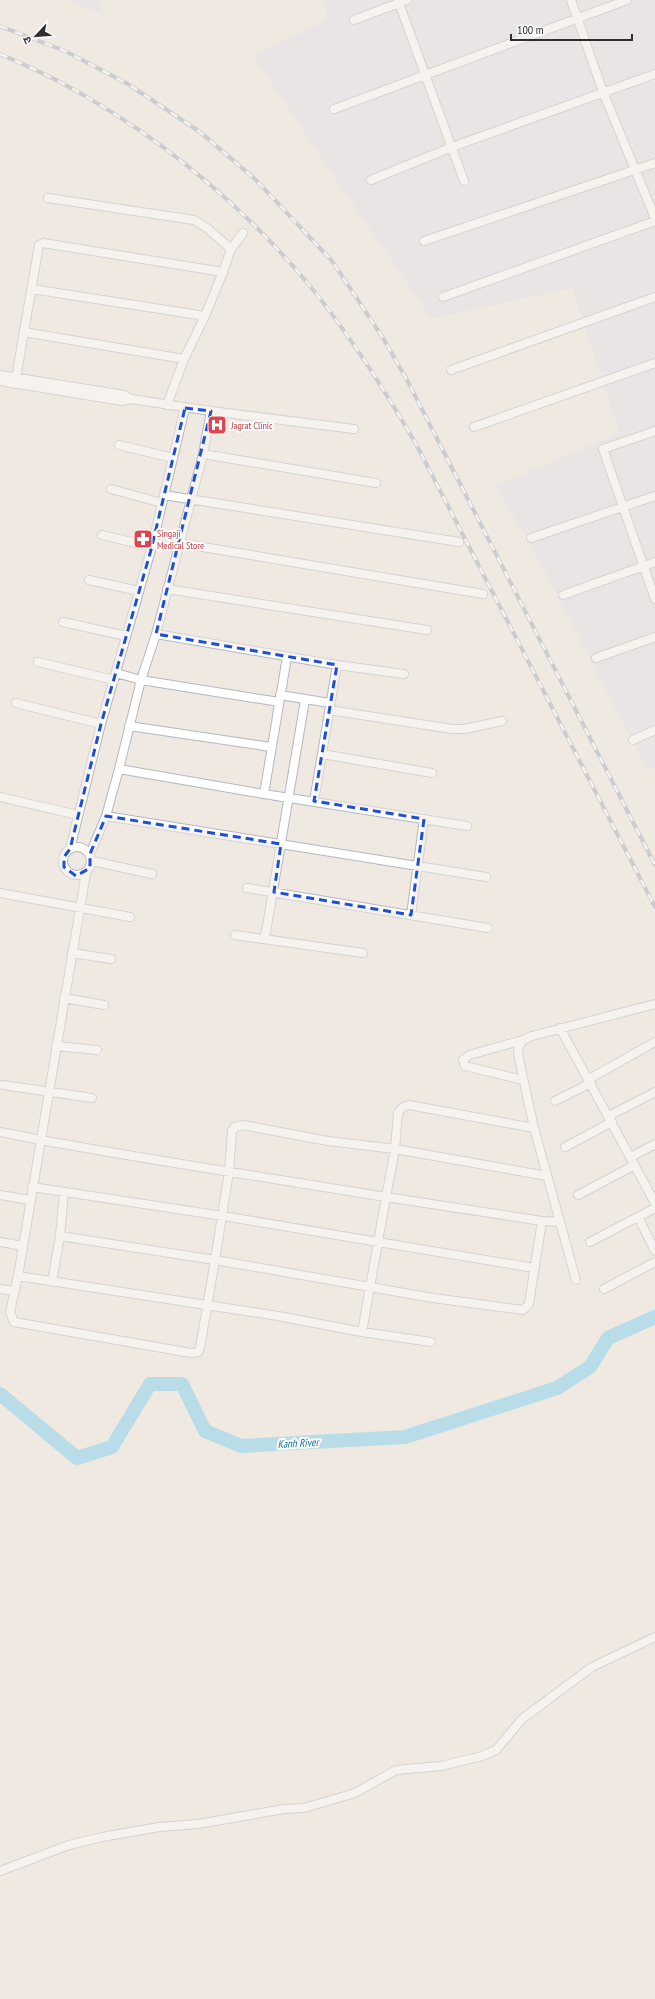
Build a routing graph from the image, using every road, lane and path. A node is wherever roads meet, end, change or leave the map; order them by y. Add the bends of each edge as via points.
1 (571, 0) edge
2 (627, 0) edge
3 (403, 1) edge
4 (577, 18) junction
5 (354, 20) dead end
6 (655, 74) edge
7 (425, 75) junction
8 (603, 92) junction
9 (334, 109) dead end
10 (452, 147) junction
11 (655, 162) edge
12 (636, 169) junction
13 (371, 180) dead end
14 (464, 181) dead end
15 (48, 198) dead end
16 (655, 220) edge
17 (243, 233) dead end
18 (424, 241) dead end
19 (231, 249) junction
20 (223, 272) junction
21 (32, 289) junction
22 (443, 297) dead end
23 (655, 297) edge
24 (205, 316) junction
25 (24, 332) junction
26 (184, 359) junction
27 (655, 363) edge
28 (451, 370) dead end
29 (0, 375) edge
30 (15, 380) junction
31 (0, 381) edge
32 (167, 405) junction
33 (185, 408) junction
34 (211, 411) junction
35 (474, 427) dead end
36 (354, 429) dead end
37 (655, 431) edge
38 (119, 445) dead end
39 (203, 454) junction
40 (173, 458) junction
41 (376, 483) dead end
42 (110, 489) dead end
43 (655, 496) edge
44 (163, 499) junction
45 (191, 499) junction
46 (623, 507) junction
47 (102, 535) dead end
48 (531, 538) dead end
49 (459, 542) dead end
50 (179, 543) junction
51 (152, 547) junction
52 (655, 562) edge
53 (644, 566) junction
54 (89, 580) dead end
55 (167, 589) junction
56 (139, 591) junction
57 (483, 594) dead end
58 (563, 594) dead end
59 (655, 599) edge
60 (63, 622) dead end
61 (427, 630) dead end
62 (156, 634) junction
63 (126, 636) junction
64 (655, 637) edge
65 (286, 657) junction
66 (596, 658) dead end
67 (38, 662) dead end
68 (337, 666) junction
69 (404, 674) dead end
70 (115, 677) junction
71 (141, 680) junction
72 (280, 698) junction
73 (305, 700) junction
74 (16, 703) dead end
75 (330, 707) junction
76 (502, 721) dead end
77 (101, 724) junction
78 (129, 726) junction
79 (655, 730) edge
80 (633, 740) dead end
81 (271, 747) junction
82 (322, 754) junction
83 (119, 769) junction
84 (432, 773) dead end
85 (264, 794) junction
86 (0, 797) edge
87 (288, 798) junction
88 (314, 801) junction
89 (78, 815) junction
90 (106, 816) junction
91 (424, 819) junction
92 (467, 826) dead end
93 (281, 844) junction
94 (70, 849) junction
95 (91, 858) junction
96 (417, 865) junction
97 (86, 873) junction
98 (152, 874) dead end
99 (486, 877) dead end
100 (247, 888) dead end
101 (274, 892) junction
102 (0, 893) edge
103 (79, 907) junction
104 (412, 915) junction
105 (130, 917) dead end
106 (488, 928) dead end
107 (235, 935) dead end
108 (265, 938) junction
109 (363, 952) dead end
110 (72, 953) junction
111 (111, 960) dead end
112 (64, 998) junction
113 (655, 1004) edge
114 (104, 1005) dead end
115 (560, 1028) junction
116 (523, 1040) junction
117 (655, 1042) edge
118 (56, 1046) junction
119 (97, 1050) dead end
120 (523, 1080) junction
121 (590, 1081) junction
122 (3, 1085) dead end
123 (49, 1090) junction
124 (655, 1092) edge
125 (92, 1098) dead end
126 (555, 1101) dead end
127 (610, 1119) junction
128 (534, 1128) junction
129 (0, 1132) edge
130 (41, 1140) junction
131 (655, 1144) edge
132 (565, 1146) dead end
133 (395, 1149) junction
134 (631, 1157) junction
135 (635, 1166) junction
136 (229, 1172) junction
137 (547, 1176) junction
138 (32, 1187) junction
139 (64, 1192) junction
140 (653, 1193) edge
141 (0, 1195) edge
142 (578, 1195) dead end
143 (386, 1197) junction
144 (30, 1200) junction
145 (655, 1203) edge
146 (655, 1208) edge
147 (223, 1216) junction
148 (638, 1217) junction
149 (542, 1220) junction
150 (560, 1222) junction
151 (60, 1236) junction
152 (0, 1242) edge
153 (377, 1242) junction
154 (590, 1242) dead end
155 (23, 1246) junction
156 (655, 1251) edge
157 (215, 1260) junction
158 (655, 1262) edge
159 (534, 1268) junction
160 (18, 1276) junction
161 (576, 1280) dead end
162 (52, 1282) junction
163 (370, 1286) junction
164 (0, 1289) edge
165 (604, 1289) dead end
166 (15, 1291) junction
167 (208, 1307) junction
168 (362, 1332) junction
169 (431, 1342) dead end
170 (655, 1637) edge
171 (0, 1871) edge

1 - 4 street
2 - 4 street
3 - 5 street
3 - 7 street
4 - 7 street
4 - 8 street
6 - 8 street
7 - 9 street
7 - 10 street
8 - 10 street
8 - 12 street
10 - 13 street
10 - 14 street
11 - 12 street
12 - 16 street
12 - 18 street
15 - 19 street via 194,220
16 - 22 street
17 - 19 street
19 - 20 street
20 - 21 street via 43,243 37,249
20 - 24 street
21 - 24 street
21 - 25 street
23 - 28 street
24 - 26 street
25 - 26 street
25 - 30 street
26 - 32 street
27 - 35 street
29 - 30 street
30 - 31 street
30 - 32 street via 122,400
32 - 33 street
33 - 34 street
33 - 40 street
34 - 36 street
34 - 39 street
37 - 46 street via 602,449
38 - 40 street
39 - 41 street
39 - 45 street
40 - 44 street
42 - 44 street
43 - 46 street
44 - 45 street
44 - 51 street
45 - 49 street
45 - 50 street
46 - 48 street
46 - 53 street
47 - 51 street
50 - 55 street
50 - 57 street
51 - 56 street
52 - 53 street
53 - 58 street
53 - 59 street
54 - 56 street
55 - 61 street
55 - 62 street
56 - 63 street
60 - 63 street
62 - 65 street
62 - 71 street
63 - 70 street
64 - 66 street
65 - 68 street
65 - 72 street
67 - 70 street
68 - 69 street
68 - 75 street
70 - 71 street
70 - 77 street
71 - 72 street
71 - 78 street
72 - 73 street
72 - 81 street
73 - 75 street
73 - 87 street
74 - 77 street
75 - 76 street via 452,729
75 - 82 street
77 - 89 street
78 - 81 street
78 - 83 street
79 - 80 street
81 - 85 street
82 - 84 street
82 - 88 street
83 - 85 street
83 - 90 street
85 - 87 street
86 - 89 street
87 - 88 street
87 - 93 street
88 - 91 street
89 - 94 street
90 - 93 street
90 - 95 street
91 - 92 street
91 - 96 street
93 - 96 street
93 - 101 street
94 - 95 street via 81,847
94 - 97 street via 64,857 64,867 76,876
95 - 97 street via 90,868
95 - 98 street
96 - 99 street
96 - 104 street
97 - 103 street
100 - 101 street
101 - 104 street
101 - 108 street
102 - 103 street
103 - 105 street
103 - 110 street
104 - 106 street
107 - 108 street
108 - 109 street
110 - 111 street
110 - 112 street
112 - 114 street
112 - 118 street
113 - 115 street
115 - 116 street
115 - 121 street
116 - 120 street via 518,1054
116 - 120 street via 469,1055 463,1060 465,1066
117 - 121 street
118 - 119 street
118 - 123 street
120 - 128 street
121 - 126 street
121 - 127 street
122 - 123 street
123 - 125 street
123 - 130 street
124 - 127 street
127 - 132 street
127 - 134 street
128 - 133 street via 409,1106 403,1107 398,1113
128 - 137 street
129 - 130 street
130 - 136 street
130 - 138 street
131 - 134 street
133 - 136 street via 328,1141 243,1125 235,1127 232,1131
133 - 137 street
133 - 143 street
134 - 135 street
135 - 140 street
135 - 142 street
136 - 143 street
136 - 147 street
137 - 150 street
138 - 139 street
138 - 144 street
139 - 147 street
139 - 151 street
140 - 145 street
141 - 144 street
143 - 149 street
143 - 153 street
144 - 155 street
146 - 148 street
147 - 153 street
147 - 157 street
148 - 154 street
148 - 156 street
149 - 150 street
149 - 159 street
150 - 161 street
151 - 157 street
151 - 162 street
152 - 155 street
153 - 159 street
153 - 163 street
155 - 160 street
157 - 163 street
157 - 167 street
158 - 165 street
159 - 163 street via 529,1304 523,1310 433,1298
160 - 162 street
160 - 166 street
162 - 167 street
163 - 168 street
164 - 166 street
166 - 167 street via 10,1312 14,1322 19,1324 191,1353 198,1352 200,1348
167 - 168 street via 278,1316
168 - 169 street
170 - 171 street via 592,1667 522,1719 496,1750 482,1756 441,1766 396,1770 355,1793 304,1808 102,1837 69,1845

